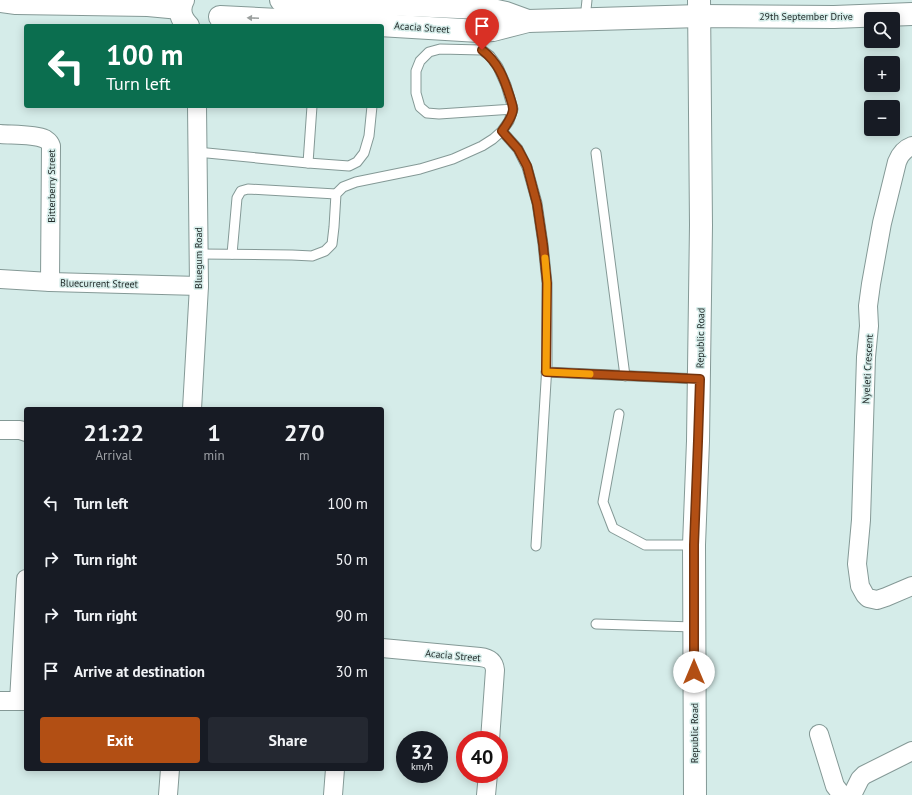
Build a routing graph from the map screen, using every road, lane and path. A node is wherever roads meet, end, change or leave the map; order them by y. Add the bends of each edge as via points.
1 (281, 0) edge
2 (0, 1) edge
3 (699, 8) edge
4 (586, 10) edge
5 (183, 11) edge
6 (217, 14) edge
7 (912, 14) edge
8 (528, 21) junction
9 (316, 24) edge
10 (384, 25) edge
11 (197, 108) edge
12 (312, 108) edge
13 (372, 108) edge
14 (513, 110) junction
15 (502, 131) junction
16 (0, 134) edge
17 (912, 146) edge
18 (197, 152) junction
19 (596, 153) dead end
20 (308, 163) junction
21 (336, 194) junction
22 (198, 254) junction
23 (232, 254) junction
24 (0, 279) edge
25 (50, 282) junction
26 (199, 286) junction
27 (546, 372) junction
28 (626, 376) junction
29 (700, 379) junction
30 (192, 407) edge
31 (619, 414) dead end
32 (0, 430) edge
33 (24, 431) edge
34 (694, 545) junction
35 (536, 546) dead end
36 (912, 586) edge
37 (596, 624) dead end
38 (694, 627) junction
39 (384, 648) edge
40 (24, 660) edge
41 (0, 701) edge
42 (23, 701) edge
43 (491, 731) edge
44 (819, 734) dead end
45 (912, 751) edge
46 (170, 771) edge
47 (335, 771) edge
48 (487, 783) edge
49 (168, 795) edge
50 (333, 795) edge
51 (486, 795) edge
52 (694, 795) edge
53 (842, 795) edge
54 (852, 795) edge

1 - 8 street, Acacia Street via 483,8
2 - 5 street via 148,5
3 - 4 street, Acacia Street
3 - 7 street, 29th September Drive via 834,17
3 - 29 street, Republic Road
4 - 8 street, Acacia Street
9 -> 6 street, Acacia Street
8 - 10 street, Acacia Street via 479,31
11 - 18 street, Bluegum Road
12 - 20 lane
13 - 20 lane via 370,136 364,153 357,162 349,166
14 - 14 lane via 498,67 482,50 440,49 430,52 420,61 416,71 416,93 420,107 427,113
14 - 15 lane
15 - 21 lane via 493,140 453,159 420,169 356,182 343,187
15 - 27 lane via 518,149 527,166 537,204 547,283
16 - 25 street, Bitterberry Street via 36,136 50,142
17 - 36 street, Nyeleti Crescent via 900,155 896,168 882,223 868,306 861,520 857,564 860,586 868,598 877,600
18 - 20 lane
18 - 22 street, Bluegum Road
19 - 28 lane
21 - 23 lane via 332,244 325,251 312,256
21 - 23 lane via 241,190 237,198
22 - 23 lane
22 - 26 street, Bluegum Road
24 - 25 street, Bluecurrent Street
25 - 26 street, Bluecurrent Street
26 - 30 street, Bluegum Road
27 - 28 lane
27 - 35 lane
28 - 29 lane
29 - 34 street, Republic Road
31 - 34 lane via 603,502 613,528 645,545
32 - 33 street
34 - 38 street, Republic Road
37 - 38 lane
38 - 52 street, Republic Road
39 - 43 street, Acacia Street via 480,656 490,660 495,670
40 - 42 street
41 - 42 street
44 - 53 street via 835,786
45 - 54 street via 864,776
46 - 49 street
47 - 50 street
48 - 51 street

